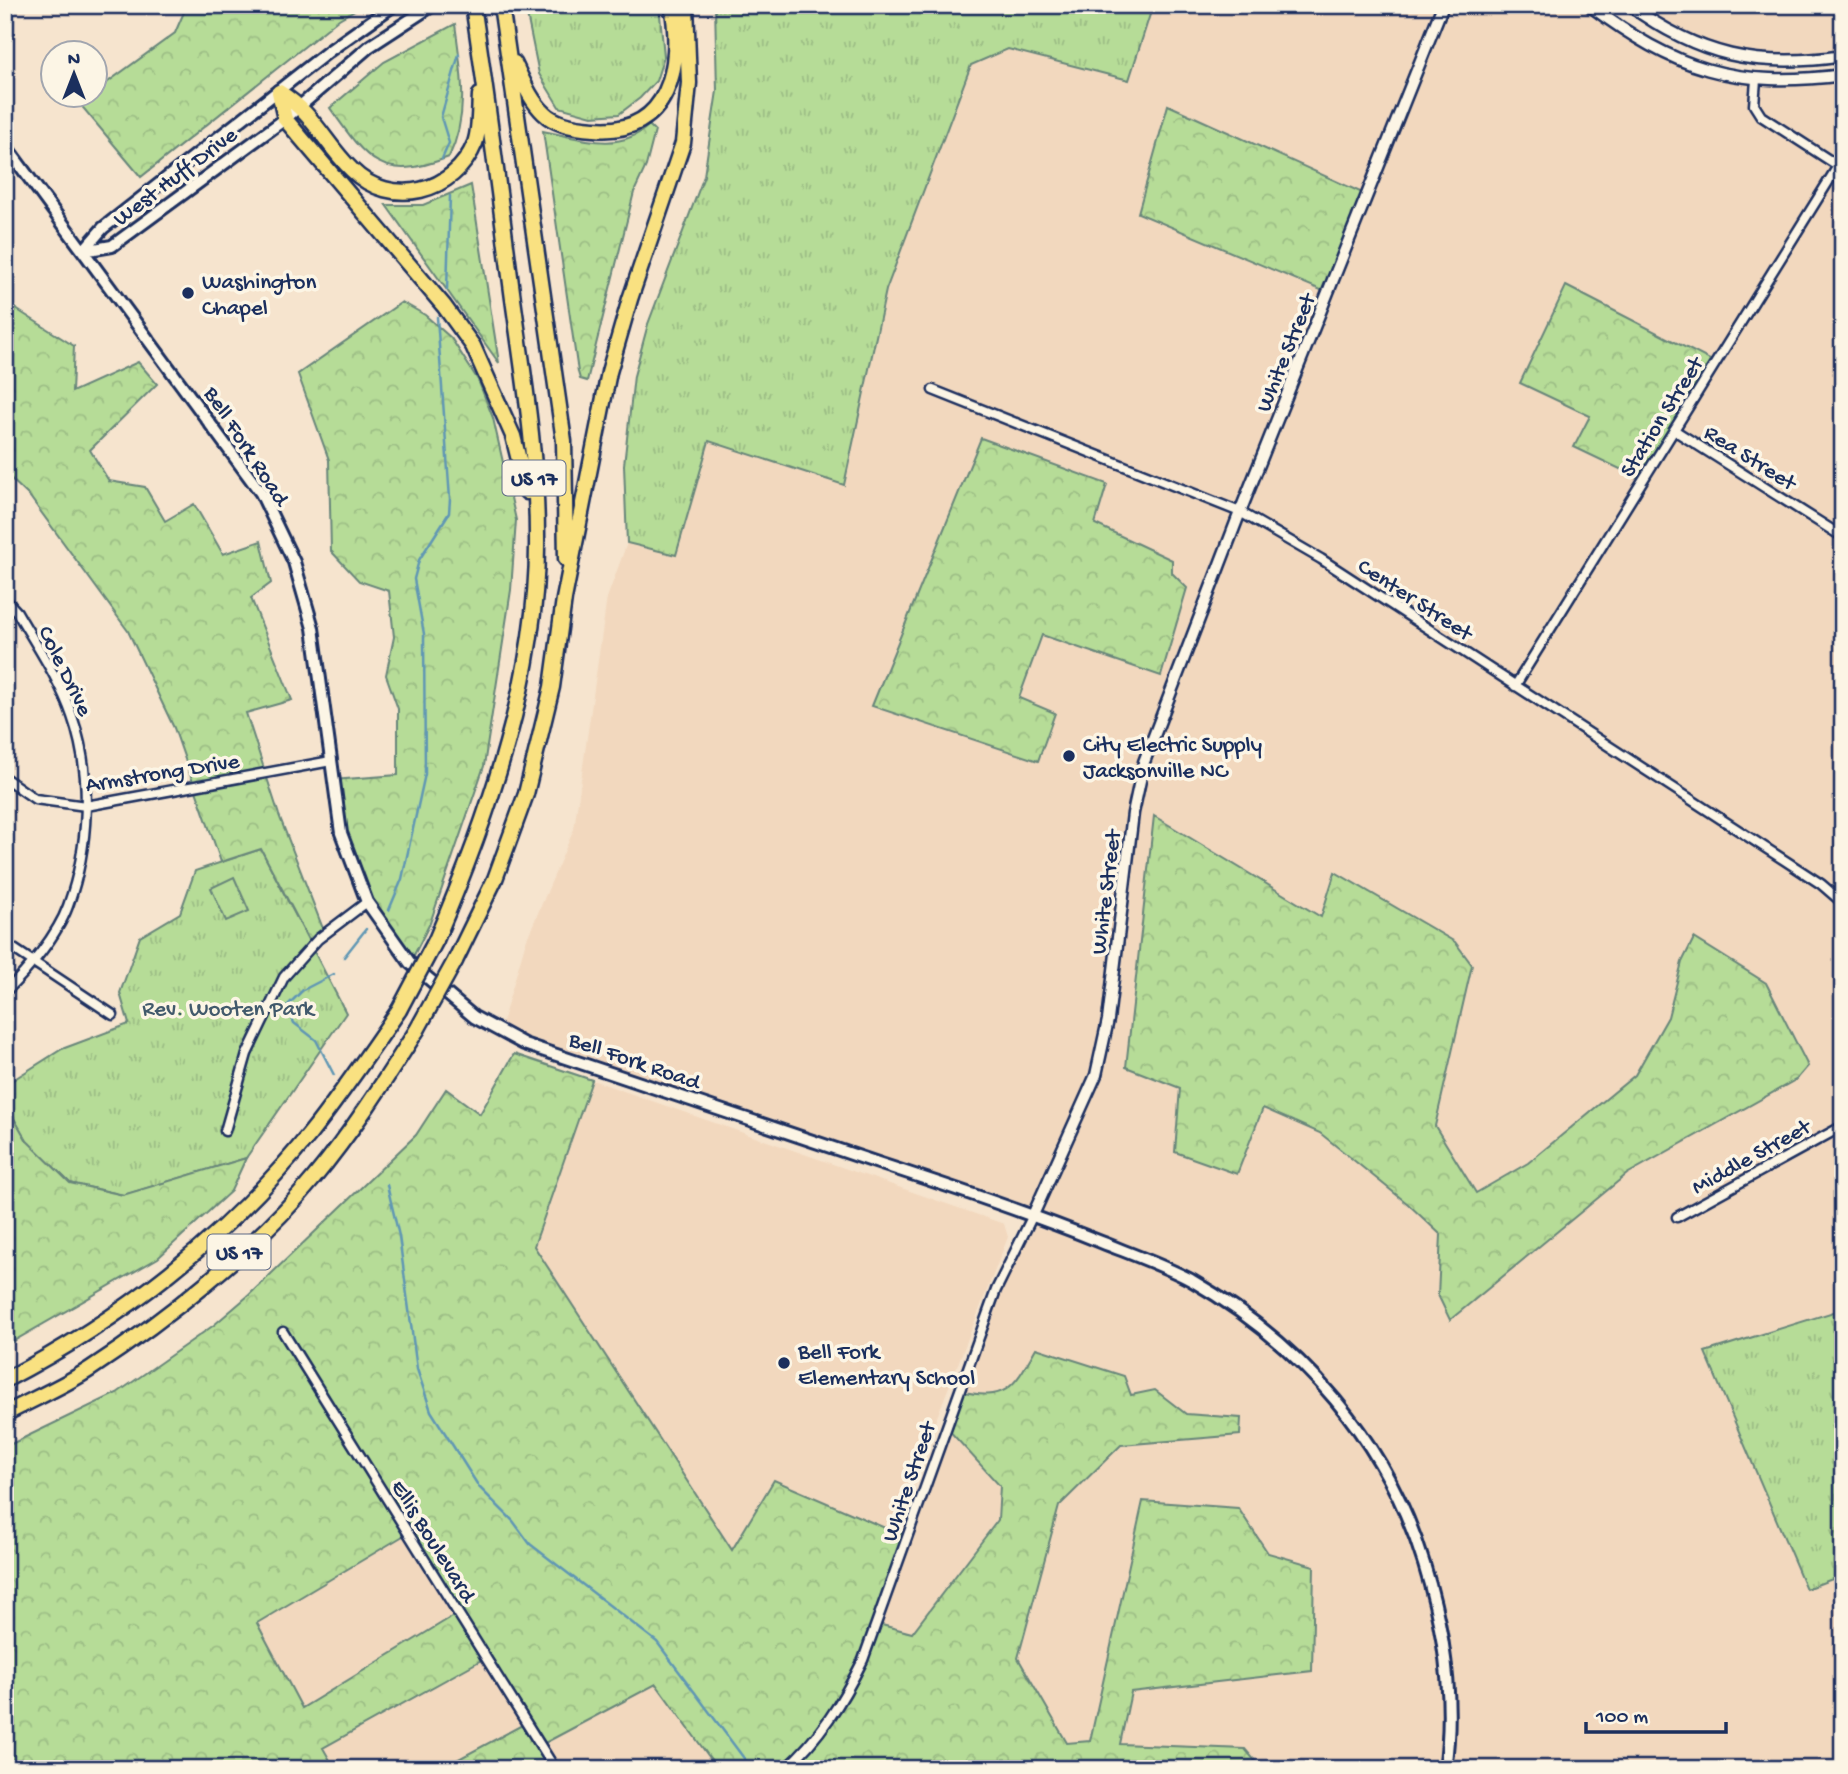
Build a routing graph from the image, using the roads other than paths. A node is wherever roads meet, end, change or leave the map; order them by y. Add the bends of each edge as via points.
1 (394, 5) edge
2 (433, 5) edge
3 (473, 5) edge
4 (501, 5) edge
5 (672, 5) edge
6 (686, 5) edge
7 (1443, 5) edge
8 (1589, 5) edge
9 (1629, 5) edge
10 (508, 52) junction
11 (1843, 56) edge
12 (482, 69) junction
13 (1843, 75) edge
14 (1756, 79) junction
15 (279, 92) junction
16 (301, 106) junction
17 (285, 119) junction
18 (5, 145) edge
19 (1840, 167) edge
20 (83, 251) junction
21 (933, 390) dead end
22 (1675, 430) junction
23 (1240, 512) junction
24 (1843, 537) edge
25 (537, 538) junction
26 (5, 599) edge
27 (564, 599) junction
28 (1515, 686) junction
29 (331, 761) junction
30 (5, 778) edge
31 (86, 806) junction
32 (367, 901) junction
33 (1843, 903) edge
34 (5, 943) edge
35 (34, 962) junction
36 (5, 992) edge
37 (113, 1015) dead end
38 (1843, 1126) edge
39 (225, 1131) dead end
40 (1033, 1214) junction
41 (1676, 1217) dead end
42 (283, 1332) dead end
43 (5, 1380) edge
44 (5, 1414) edge
45 (555, 1769) edge
46 (785, 1769) edge
47 (1445, 1769) edge

1 - 15 main road, West Huff Drive
2 - 16 main road, West Huff Drive via 370,46
3 - 12 highway, US 17
4 - 10 highway, US 17
5 - 10 highway via 673,80 661,103 638,124 604,130 571,127 545,114
6 - 27 highway via 689,83 683,142 610,372
7 - 23 street, White Street
8 - 14 street via 1652,48 1700,68
9 - 11 street via 1688,42 1732,58 1780,63
10 - 27 highway, US 17 via 564,441
12 - 16 highway via 476,140 457,173 427,189 396,191 373,186 352,171
12 - 25 highway, US 17 via 530,428
13 - 14 street via 1792,82
14 - 19 street via 1754,105 1761,116
15 - 16 highway
15 - 17 highway
15 - 20 main road, West Huff Drive via 103,228
16 - 17 main road, West Huff Drive
17 - 20 main road, West Huff Drive via 113,246
17 - 25 highway via 444,306 472,346 513,436
18 - 20 main road, Bell Fork Road
19 - 22 street, Station Street
20 - 29 main road, Bell Fork Road via 220,434 266,505 294,562 313,628
21 - 23 street, Center Street
22 - 24 street, Rea Street
22 - 28 street, Station Street
23 - 28 street, Center Street via 1321,559
23 - 40 street, White Street via 1144,762 1099,1063
25 - 43 highway, US 17, bridge via 519,695 481,827 436,940 399,1010 309,1136 188,1259 118,1314
26 - 31 street, Cole Drive via 17,612 72,716
27 - 44 highway, US 17, bridge via 552,687 526,794 495,879 417,1030 363,1114 319,1171 255,1239 183,1300 89,1369
28 - 33 street, Center Street via 1821,884
29 - 31 street, Armstrong Drive
29 - 32 main road, Bell Fork Road via 341,833
30 - 31 street, Armstrong Drive via 35,799
31 - 35 street, Cole Drive via 67,908
32 - 39 street via 318,939 284,977 247,1054
32 - 40 main road, Bell Fork Road via 410,963 474,1017 524,1044
34 - 35 street
35 - 36 street, Cole Drive
35 - 37 street
38 - 41 street, Middle Street
40 - 46 street, White Street via 996,1290 863,1660 820,1735
40 - 47 main road, Bell Fork Road via 1189,1279 1255,1321 1307,1366 1349,1413 1385,1470 1414,1531 1437,1604 1447,1667
42 - 45 street, Ellis Boulevard

